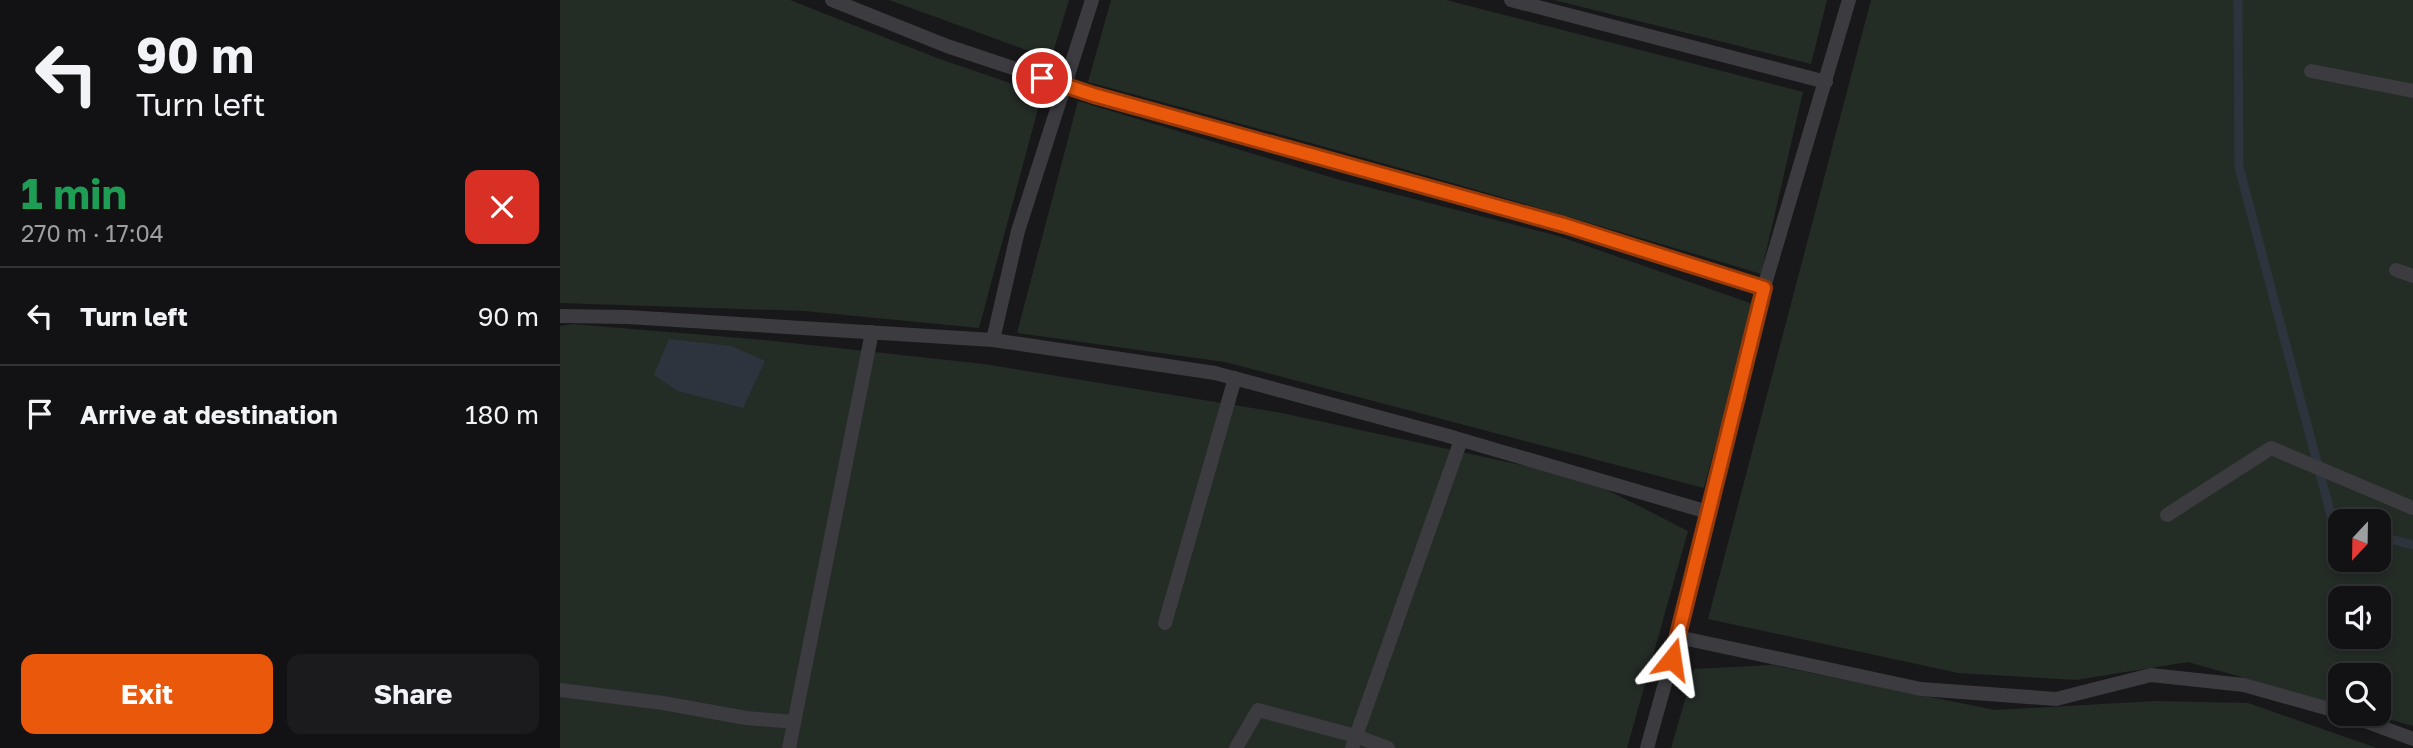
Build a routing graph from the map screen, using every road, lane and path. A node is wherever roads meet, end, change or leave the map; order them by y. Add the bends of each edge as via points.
1 (832, 0) edge
2 (1092, 0) edge
3 (1511, 0) edge
4 (1849, 0) edge
5 (2311, 71) dead end
6 (1826, 82) junction
7 (1066, 86) junction
8 (2413, 91) edge
9 (2396, 270) dead end
10 (2413, 276) edge
11 (1764, 288) junction
12 (560, 316) edge
13 (872, 332) junction
14 (993, 340) junction
15 (1235, 379) junction
16 (1461, 440) junction
17 (2413, 508) edge
18 (1709, 512) junction
19 (2167, 515) dead end
20 (1165, 622) dead end
21 (1678, 637) junction
22 (560, 690) edge
23 (2328, 709) edge
24 (794, 722) junction
25 (2378, 726) edge
26 (2413, 739) edge
27 (1354, 742) edge
28 (1650, 747) edge
29 (789, 748) edge
30 (1236, 748) edge
31 (1388, 748) edge

1 - 7 lane via 947,46
2 - 7 lane
3 - 6 lane
4 - 6 lane
5 - 8 lane
6 - 11 lane
7 - 11 lane via 1564,225
7 - 14 lane via 1018,231
9 - 10 lane
11 - 18 lane
12 - 13 lane
13 - 14 lane
13 - 24 lane
14 - 15 lane
15 - 16 lane
15 - 20 lane
16 - 18 lane
16 - 27 lane
17 - 19 lane via 2271,448
18 - 21 lane
21 - 23 lane via 1921,689 2056,699 2151,675 2244,685
21 - 28 lane
22 - 24 lane
24 - 29 lane
25 - 26 lane
27 - 30 lane via 1258,710
27 - 31 lane

